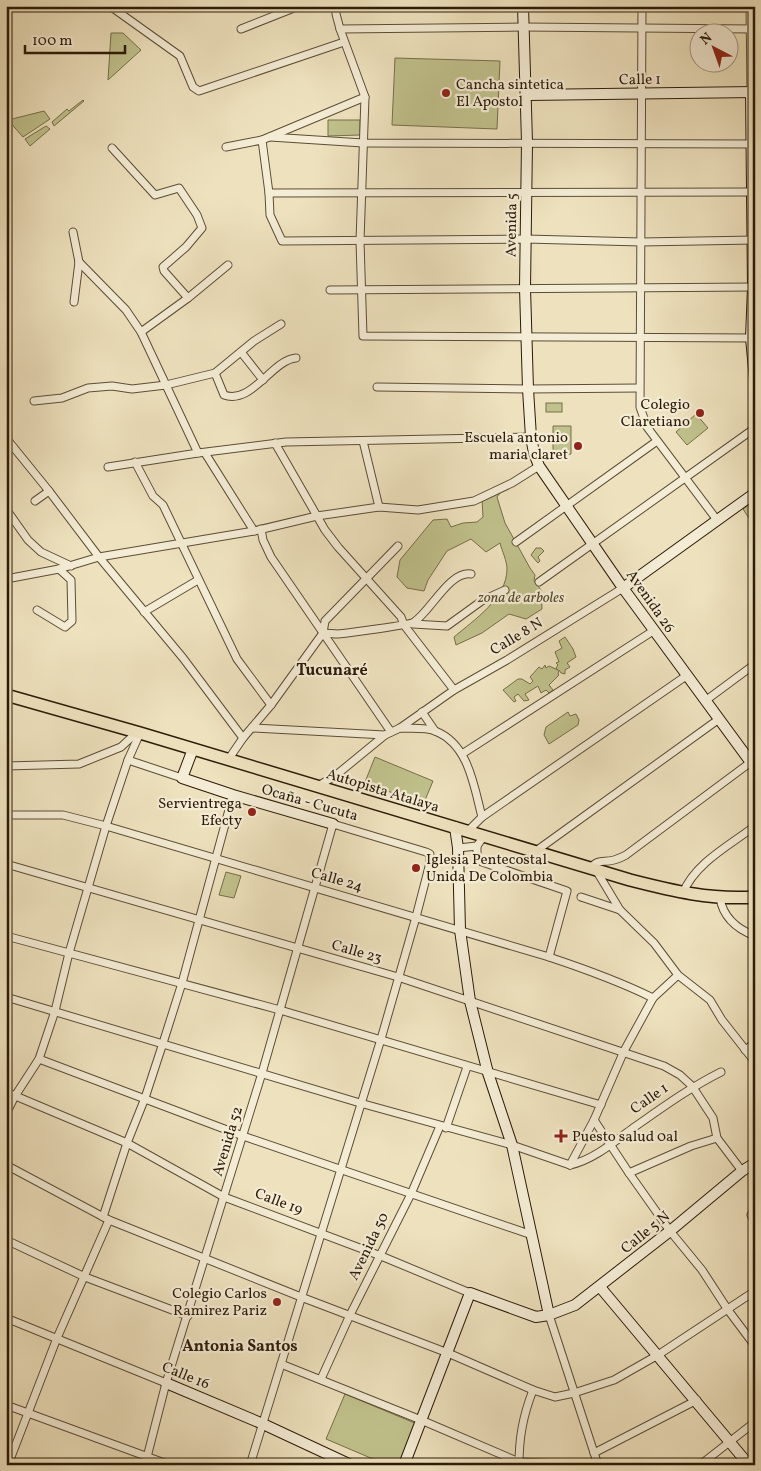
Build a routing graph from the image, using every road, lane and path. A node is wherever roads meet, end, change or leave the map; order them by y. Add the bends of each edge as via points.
1 (110, 6) edge
2 (299, 6) edge
3 (336, 6) edge
4 (524, 6) edge
5 (642, 6) edge
6 (750, 6) edge
7 (523, 27) junction
8 (642, 28) junction
9 (241, 29) dead end
10 (340, 29) junction
11 (753, 29) edge
12 (344, 42) junction
13 (753, 92) edge
14 (641, 94) junction
15 (527, 95) junction
16 (365, 97) junction
17 (270, 137) junction
18 (262, 140) junction
19 (527, 142) junction
20 (363, 143) junction
21 (641, 144) junction
22 (753, 144) edge
23 (226, 146) dead end
24 (112, 148) dead end
25 (527, 192) junction
26 (753, 192) edge
27 (269, 193) junction
28 (363, 193) junction
29 (641, 194) junction
30 (73, 232) dead end
31 (526, 239) junction
32 (754, 240) edge
33 (360, 241) junction
34 (641, 242) junction
35 (79, 262) junction
36 (228, 265) dead end
37 (754, 287) edge
38 (525, 288) junction
39 (641, 288) junction
40 (330, 290) dead end
41 (362, 290) junction
42 (188, 298) junction
43 (74, 302) dead end
44 (281, 324) dead end
45 (140, 332) junction
46 (526, 337) junction
47 (639, 338) junction
48 (753, 338) edge
49 (240, 352) junction
50 (296, 358) dead end
51 (215, 373) junction
52 (754, 375) edge
53 (263, 380) junction
54 (166, 385) junction
55 (377, 387) dead end
56 (639, 388) junction
57 (528, 389) junction
58 (34, 401) dead end
59 (755, 428) edge
60 (6, 438) edge
61 (363, 441) junction
62 (532, 441) junction
63 (657, 441) junction
64 (275, 444) junction
65 (202, 453) junction
66 (134, 462) junction
67 (539, 466) junction
68 (108, 468) dead end
69 (686, 478) junction
70 (49, 491) junction
71 (755, 493) edge
72 (36, 501) dead end
73 (567, 506) junction
74 (380, 507) junction
75 (6, 510) edge
76 (317, 516) junction
77 (717, 520) junction
78 (258, 530) junction
79 (516, 542) dead end
80 (182, 543) junction
81 (594, 544) junction
82 (398, 546) dead end
83 (99, 558) junction
84 (75, 565) junction
85 (59, 569) junction
86 (471, 574) dead end
87 (6, 579) edge
88 (368, 579) junction
89 (71, 580) junction
90 (198, 580) junction
91 (539, 582) dead end
92 (622, 588) junction
93 (505, 590) dead end
94 (37, 610) dead end
95 (144, 612) junction
96 (413, 624) junction
97 (404, 625) junction
98 (653, 631) junction
99 (323, 633) junction
100 (755, 664) edge
101 (686, 676) junction
102 (454, 690) junction
103 (6, 695) edge
104 (705, 701) junction
105 (271, 705) junction
106 (422, 712) junction
107 (719, 719) junction
108 (252, 728) junction
109 (400, 728) junction
110 (435, 731) junction
111 (138, 732) junction
112 (388, 733) junction
113 (243, 738) junction
114 (193, 749) junction
115 (462, 754) junction
116 (753, 758) edge
117 (128, 760) junction
118 (228, 760) junction
119 (6, 766) edge
120 (182, 778) junction
121 (318, 786) junction
122 (233, 795) junction
123 (6, 815) edge
124 (482, 817) junction
125 (333, 824) junction
126 (106, 826) junction
127 (755, 826) edge
128 (455, 827) junction
129 (468, 831) junction
130 (484, 836) junction
131 (477, 846) junction
132 (458, 848) junction
133 (536, 851) junction
134 (215, 858) junction
135 (6, 864) edge
136 (593, 869) junction
137 (88, 888) junction
138 (316, 888) junction
139 (682, 893) junction
140 (581, 897) dead end
141 (755, 897) edge
142 (720, 898) junction
143 (620, 910) junction
144 (416, 917) junction
145 (199, 921) junction
146 (460, 930) junction
147 (6, 936) edge
148 (755, 936) edge
149 (298, 949) junction
150 (69, 953) junction
151 (549, 957) junction
152 (678, 975) junction
153 (398, 977) junction
154 (182, 983) junction
155 (6, 997) edge
156 (653, 998) junction
157 (470, 1001) junction
158 (55, 1010) junction
159 (280, 1010) junction
160 (381, 1039) junction
161 (163, 1043) junction
162 (755, 1043) edge
163 (745, 1050) junction
164 (624, 1051) junction
165 (39, 1059) junction
166 (755, 1062) edge
167 (468, 1067) junction
168 (262, 1072) junction
169 (721, 1072) dead end
170 (488, 1073) junction
171 (692, 1086) junction
172 (6, 1092) edge
173 (15, 1096) junction
174 (145, 1098) junction
175 (360, 1103) junction
176 (601, 1106) junction
177 (6, 1114) edge
178 (594, 1120) junction
179 (443, 1127) junction
180 (243, 1136) junction
181 (717, 1138) junction
182 (127, 1143) junction
183 (610, 1144) junction
184 (512, 1146) junction
185 (755, 1164) edge
186 (6, 1165) edge
187 (570, 1165) junction
188 (340, 1170) junction
189 (742, 1171) junction
190 (629, 1172) junction
191 (411, 1194) junction
192 (224, 1196) junction
193 (755, 1208) edge
194 (106, 1218) junction
195 (755, 1223) edge
196 (670, 1231) junction
197 (321, 1233) junction
198 (532, 1235) junction
199 (6, 1240) edge
200 (381, 1256) junction
201 (204, 1258) junction
202 (85, 1277) junction
203 (600, 1287) junction
204 (755, 1291) edge
205 (470, 1293) junction
206 (301, 1297) junction
207 (728, 1310) junction
208 (350, 1315) junction
209 (549, 1315) junction
210 (188, 1316) junction
211 (6, 1318) edge
212 (57, 1338) junction
213 (755, 1346) edge
214 (448, 1353) junction
215 (658, 1355) junction
216 (281, 1364) junction
217 (321, 1379) junction
218 (166, 1383) junction
219 (533, 1390) junction
220 (574, 1393) junction
221 (697, 1400) junction
222 (6, 1405) edge
223 (28, 1414) junction
224 (422, 1420) junction
225 (755, 1422) edge
226 (263, 1424) junction
227 (730, 1441) junction
228 (594, 1453) junction
229 (148, 1455) junction
230 (9, 1456) edge
231 (519, 1464) edge
232 (564, 1464) edge
233 (7, 1465) edge
234 (145, 1465) edge
235 (170, 1465) edge
236 (250, 1465) edge
237 (351, 1465) edge
238 (404, 1465) edge
239 (598, 1465) edge
240 (700, 1465) edge
241 (749, 1465) edge

1 - 12 street via 180,56 193,87 199,91
2 - 9 street
3 - 10 street
4 - 7 street, Avenida 5
5 - 8 street
6 - 11 street
7 - 8 street
7 - 10 street
7 - 15 street, Avenida 5
8 - 11 street
8 - 14 street
10 - 12 street
11 - 13 street
12 - 16 street
13 - 14 street, Calle 1
13 - 22 street
14 - 15 street, Calle 1
14 - 21 street
15 - 19 street, Avenida 5
16 - 17 street
16 - 20 street
17 - 18 street
17 - 20 street
18 - 23 street
18 - 27 street
19 - 20 street
19 - 21 street
19 - 25 street, Avenida 5
20 - 28 street
21 - 22 street
21 - 29 street
22 - 26 street
24 - 42 street via 154,194 179,188 197,215 201,231 164,267
25 - 28 street
25 - 29 street
25 - 31 street, Avenida 5
26 - 29 street
26 - 32 street
27 - 28 street
27 - 33 street via 270,215 282,241
28 - 33 street
29 - 34 street
30 - 35 street
31 - 33 street
31 - 34 street
31 - 38 street, Avenida 5
32 - 34 street
32 - 37 street
33 - 41 street
34 - 39 street
35 - 43 street
35 - 45 street via 126,310
36 - 42 street
37 - 39 street
37 - 48 street
38 - 39 street
38 - 41 street
38 - 46 street, Avenida 5
39 - 47 street
40 - 41 street
41 - 46 street via 362,336
42 - 45 street
44 - 49 street
45 - 54 street
46 - 47 street
46 - 57 street, Avenida 5
47 - 48 street
47 - 56 street
48 - 52 street
49 - 51 street
49 - 53 street
50 - 53 street via 283,363
51 - 53 street via 224,395 228,396 253,389
51 - 54 street
54 - 58 street via 132,389 112,386 88,388 62,398
54 - 65 street via 180,418
55 - 57 street
56 - 57 street
56 - 63 street via 642,417
57 - 62 street, Avenida 5
59 - 69 street
60 - 70 street
61 - 62 street
61 - 64 street
61 - 74 street
62 - 67 street, Avenida 26
63 - 69 street
63 - 73 street
64 - 65 street
64 - 76 street
65 - 66 street
65 - 78 street
66 - 68 street
66 - 80 street via 153,496 163,505
67 - 73 street, Avenida 26
67 - 74 street via 474,501 418,510
69 - 77 street
69 - 81 street
70 - 72 street
70 - 83 street
71 - 77 street, Calle 8 N
73 - 79 street
73 - 81 street, Avenida 26
74 - 76 street
75 - 84 street via 41,552
76 - 78 street
76 - 88 street via 338,547
77 - 92 street, Calle 8 N
78 - 80 street
78 - 99 street via 271,557
80 - 83 street
80 - 90 street
81 - 91 street
81 - 92 street, Avenida 26
82 - 88 street
83 - 84 street
83 - 95 street
84 - 85 street
84 - 89 street
85 - 87 street
85 - 89 street
86 - 96 street via 464,574 449,583
88 - 97 street via 401,617
88 - 99 street via 325,621
89 - 94 street via 72,621 69,625 65,627
90 - 95 street
90 - 105 street via 237,659
92 - 98 street, Avenida 26
92 - 102 street, Calle 8 N
93 - 96 street via 483,600 447,626
95 - 113 street
96 - 97 street
97 - 99 street
97 - 102 street
98 - 101 street, Avenida 26
98 - 115 street
99 - 105 street
99 - 112 street
100 - 104 street
101 - 104 street, Avenida 26
101 - 124 street
102 - 106 street, Calle 8 N
103 - 111 main road, Autopista Atalaya
104 - 107 street, Avenida 26
105 - 108 street
106 - 109 street, Calle 8 N
106 - 110 street
107 - 116 street, Avenida 26
107 - 133 street
108 - 112 street
108 - 113 street
109 - 110 street
109 - 112 street, Calle 8 N
110 - 115 street via 451,741
111 - 114 main road, Autopista Atalaya
111 - 117 street
111 - 119 street via 121,747 79,764
112 - 121 street, Calle 8 N
113 - 118 street
114 - 118 main road, Autopista Atalaya
114 - 120 street
115 - 124 street
116 - 136 street via 626,855 614,860 601,860
117 - 120 street, Ocaña - Cucuta
117 - 126 street
118 - 121 main road, Autopista Atalaya
120 - 122 street, Ocaña - Cucuta
121 - 128 main road, Autopista Atalaya
122 - 125 street, Ocaña - Cucuta
122 - 134 street
123 - 126 street, Calle 24 via 62,815
124 - 129 street
125 - 138 street, Avenida 52
125 - 144 street, Ocaña - Cucuta via 430,854
126 - 134 street, Calle 24
126 - 137 street
127 - 139 street via 705,864 687,882
128 - 129 main road, Autopista Atalaya
128 - 132 street
129 - 130 main road, Autopista Atalaya
130 - 131 street
130 - 133 main road, Autopista Atalaya
131 - 132 street
131 - 151 street via 477,857 482,862 567,891
132 - 146 street
133 - 136 main road, Autopista Atalaya
134 - 138 street, Calle 24
134 - 145 street
135 - 137 street, Calle 23
136 - 139 main road, Autopista Atalaya
136 - 143 street
137 - 145 street, Calle 23
137 - 150 street
138 - 144 street, Calle 24
138 - 149 street, Avenida 52
139 - 142 main road, Autopista Atalaya
140 - 143 street
141 - 142 main road, Autopista Atalaya
142 - 148 street via 725,915
143 - 152 street via 654,943
144 - 146 street, Calle 24
144 - 153 street
145 - 149 street, Calle 23
145 - 154 street
146 - 151 street, Calle 24
146 - 157 street
147 - 150 street
149 - 153 street, Calle 23
149 - 159 street, Avenida 52
150 - 154 street
150 - 158 street
151 - 156 street, Calle 24 via 593,971
152 - 156 street
152 - 163 street via 710,1000
153 - 157 street, Calle 23
153 - 160 street
154 - 159 street
154 - 161 street
155 - 158 street
156 - 164 street
157 - 164 street, Calle 23
157 - 170 street
158 - 161 street
158 - 165 street
159 - 160 street
159 - 168 street, Avenida 52
160 - 167 street
160 - 175 street
161 - 168 street
161 - 174 street
162 - 163 street
163 - 166 street
164 - 171 street, Calle 23 via 664,1066
164 - 176 street
165 - 173 street
165 - 174 street
167 - 170 street
167 - 179 street, Avenida 50
168 - 175 street
168 - 180 street, Avenida 52
169 - 171 street, Calle 1
170 - 176 street
170 - 184 street
171 - 181 street, Calle 23 via 713,1118
171 - 183 street, Calle 1
172 - 173 street, Calle 19
173 - 177 street
173 - 182 street, Calle 19
174 - 180 street
174 - 182 street
175 - 179 street
175 - 188 street
176 - 178 street
178 - 183 street
178 - 187 street
179 - 184 street
179 - 191 street, Avenida 50
180 - 188 street
180 - 192 street, Avenida 52
181 - 189 street
181 - 190 street
182 - 192 street, Calle 19
182 - 194 street
183 - 187 street, Calle 1 via 581,1163
183 - 190 street
184 - 187 street
184 - 198 street
185 - 189 street, Calle 5 N
186 - 194 street
188 - 191 street
188 - 197 street
189 - 196 street, Calle 5 N
190 - 196 street
191 - 198 street
191 - 200 street, Avenida 50
192 - 197 street, Calle 19
192 - 201 street, Avenida 52
193 - 195 street via 751,1216
194 - 201 street
194 - 202 street
196 - 203 street, Calle 5 N
196 - 207 street via 702,1270
197 - 200 street, Calle 19
197 - 206 street
198 - 209 street
199 - 202 street
200 - 205 street, Calle 19
200 - 208 street, Avenida 50
201 - 206 street
201 - 210 street, Avenida 52
202 - 210 street
202 - 212 street
203 - 209 street, Calle 5 N via 575,1305
203 - 215 street
204 - 207 street
205 - 209 street, Calle 19 via 536,1317
205 - 214 street
206 - 208 street
206 - 216 street
207 - 213 street
207 - 215 street
208 - 214 street
208 - 217 street, Avenida 50
209 - 220 street
210 - 218 street, Avenida 52
211 - 212 street, Calle 16
212 - 218 street, Calle 16
212 - 223 street
214 - 219 street
214 - 224 street
215 - 220 street via 614,1380
215 - 221 street
216 - 217 street
216 - 226 street
217 - 224 street
218 - 226 street, Calle 16
218 - 229 street, Avenida 52
219 - 220 street via 555,1397
219 - 231 street via 524,1413
220 - 228 street
221 - 227 street
221 - 228 street
222 - 223 street
223 - 229 street
223 - 230 street
224 - 231 street
224 - 238 street
225 - 227 street
226 - 236 street
226 - 237 street, Calle 16
227 - 240 street
227 - 241 street
228 - 239 street
229 - 234 street, Avenida 52
229 - 235 street
230 - 233 street
231 - 232 street

